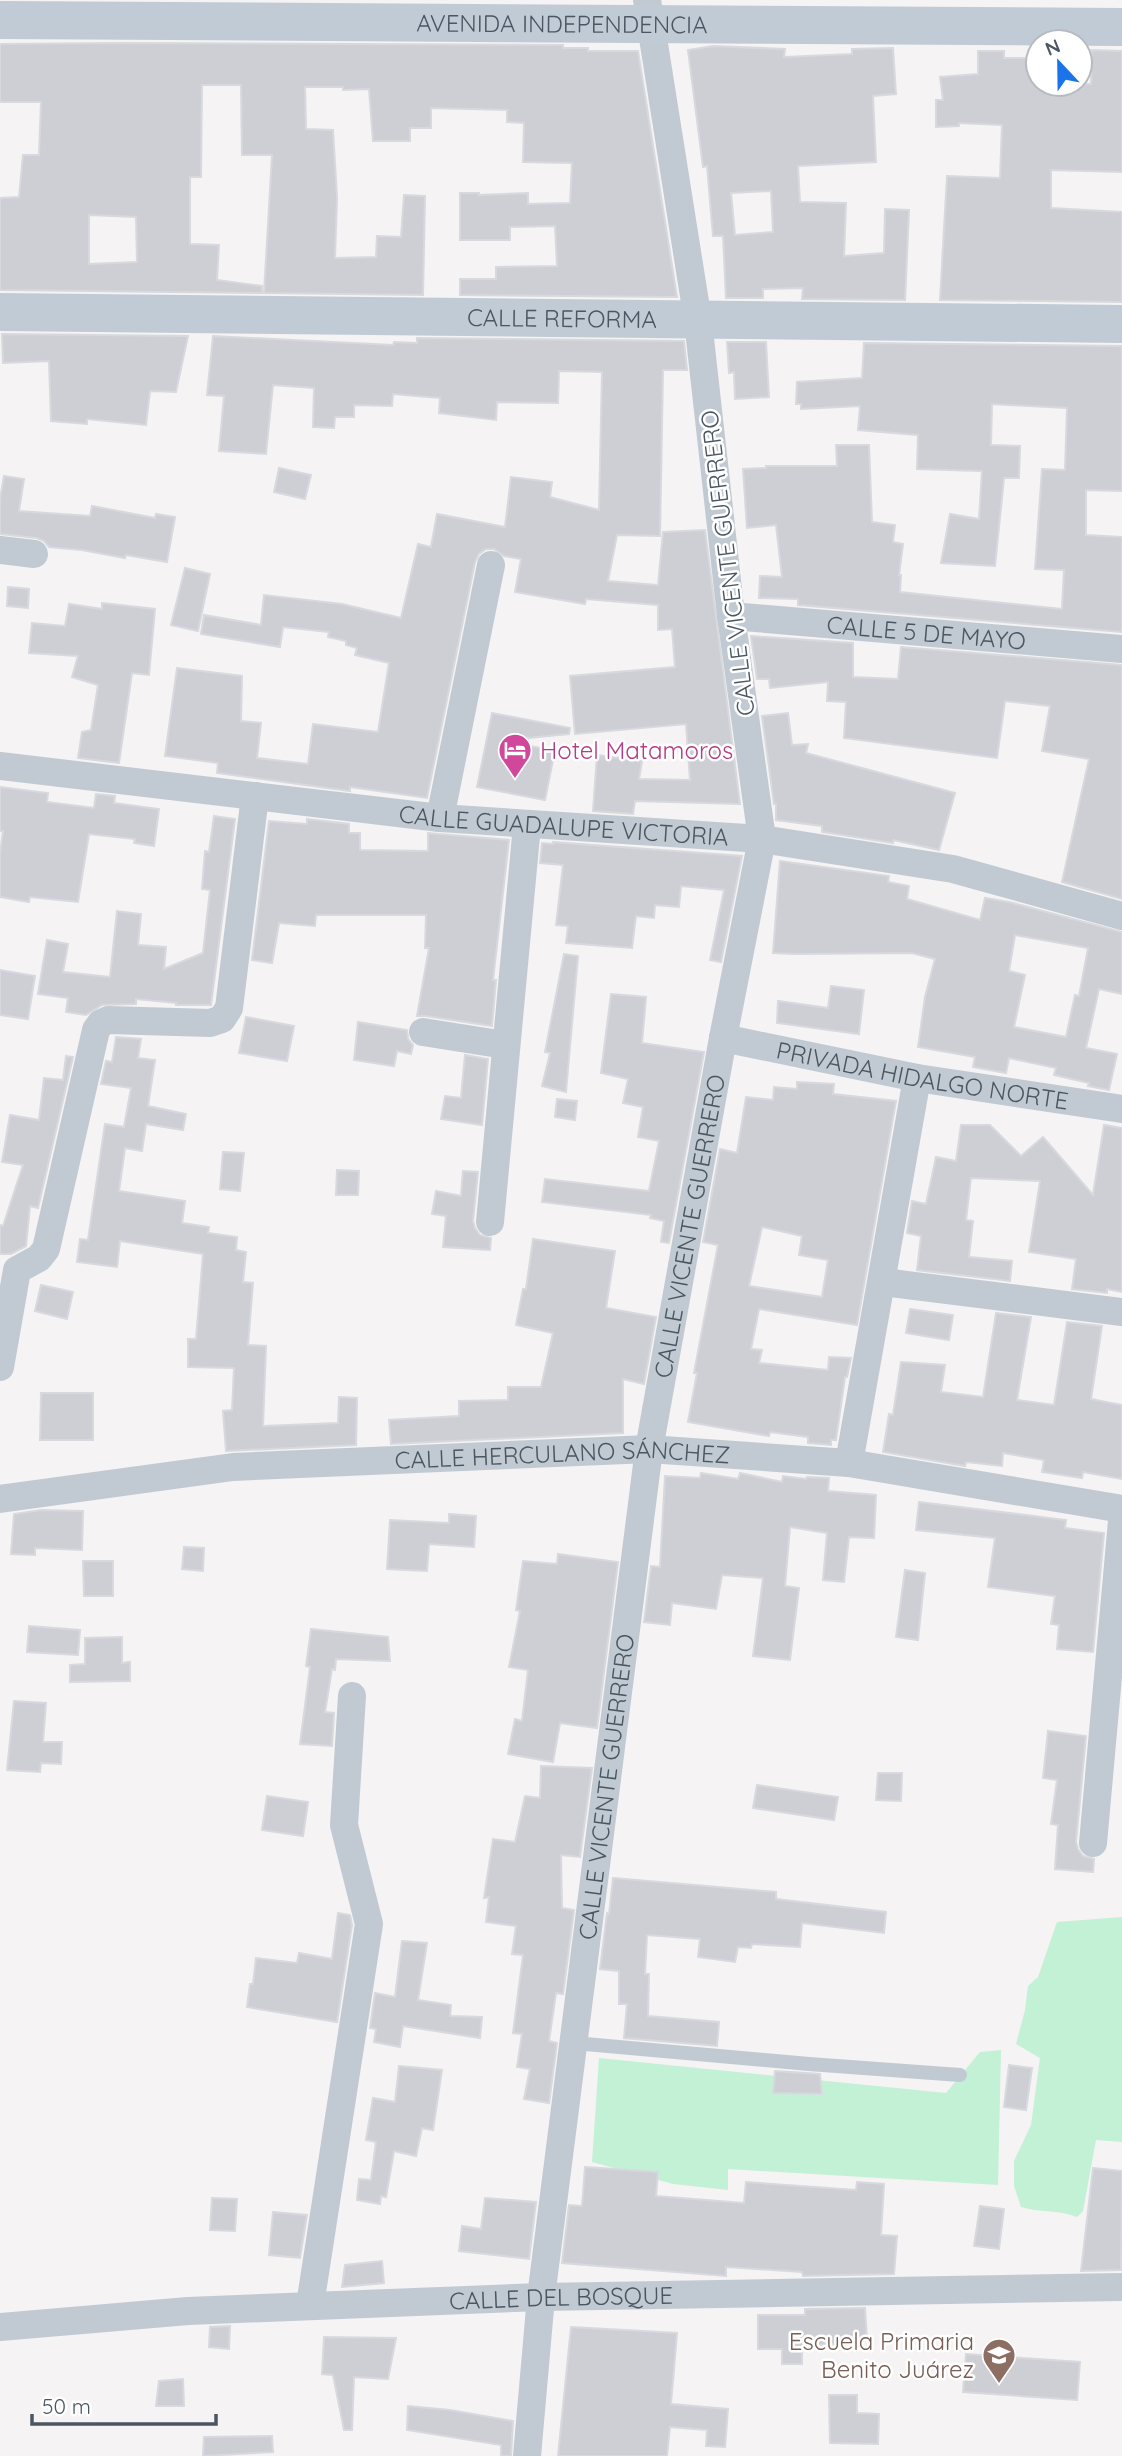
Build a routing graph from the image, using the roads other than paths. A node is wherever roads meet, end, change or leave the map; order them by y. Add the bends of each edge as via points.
1 (649, 13) edge
2 (0, 20) edge
3 (1122, 27) edge
4 (0, 312) edge
5 (698, 321) junction
6 (1122, 324) edge
7 (0, 550) edge
8 (34, 554) dead end
9 (491, 565) dead end
10 (732, 616) junction
11 (1122, 649) edge
12 (0, 766) edge
13 (255, 796) junction
14 (440, 818) junction
15 (527, 825) junction
16 (762, 839) junction
17 (1122, 916) edge
18 (423, 1032) dead end
19 (723, 1038) junction
20 (505, 1045) junction
21 (917, 1078) junction
22 (1122, 1109) edge
23 (490, 1222) dead end
24 (8, 1270) edge
25 (883, 1282) junction
26 (1122, 1312) edge
27 (0, 1367) edge
28 (649, 1449) junction
29 (849, 1464) junction
30 (0, 1499) edge
31 (1122, 1509) edge
32 (1122, 1521) edge
33 (352, 1696) dead end
34 (1093, 1843) dead end
35 (573, 2043) junction
36 (960, 2075) dead end
37 (1122, 2287) edge
38 (541, 2297) junction
39 (310, 2305) junction
40 (0, 2327) edge
41 (527, 2456) edge

1 - 2 street, AVENIDA INDEPENDENCIA
1 - 3 street, AVENIDA INDEPENDENCIA
1 - 5 street, CALLE VICENTE GUERRERO
4 - 5 street, CALLE REFORMA
5 - 6 street, CALLE REFORMA
5 - 10 street, CALLE VICENTE GUERRERO
7 - 8 street
9 - 14 street
10 - 11 street, CALLE 5 DE MAYO
10 - 16 street, CALLE VICENTE GUERRERO
12 - 13 street, CALLE GUADALUPE VICTORIA
13 - 14 street, CALLE GUADALUPE VICTORIA
13 - 24 street via 229,1007 222,1019 210,1023 100,1023 46,1249 38,1258
14 - 15 street, CALLE GUADALUPE VICTORIA
15 - 16 street, CALLE GUADALUPE VICTORIA
15 - 20 street
16 - 17 street, CALLE GUADALUPE VICTORIA via 953,869
16 - 19 street, CALLE VICENTE GUERRERO
18 - 20 street
19 - 21 street, PRIVADA HIDALGO NORTE
19 - 28 street, CALLE VICENTE GUERRERO
20 - 23 street
21 - 22 street, PRIVADA HIDALGO NORTE
21 - 25 street
24 - 27 street
25 - 26 street
25 - 29 street
28 - 29 street, CALLE HERCULANO SÁNCHEZ
28 - 30 street, CALLE HERCULANO SÁNCHEZ via 233,1467
28 - 35 street, CALLE VICENTE GUERRERO
29 - 31 street, CALLE HERCULANO SÁNCHEZ
32 - 34 street
33 - 39 street via 344,1825 369,1924
35 - 36 lane
35 - 38 street, CALLE VICENTE GUERRERO
37 - 38 street, CALLE DEL BOSQUE
38 - 39 street, CALLE DEL BOSQUE
38 - 41 street, CALLE VICENTE GUERRERO
39 - 40 street, CALLE DEL BOSQUE

